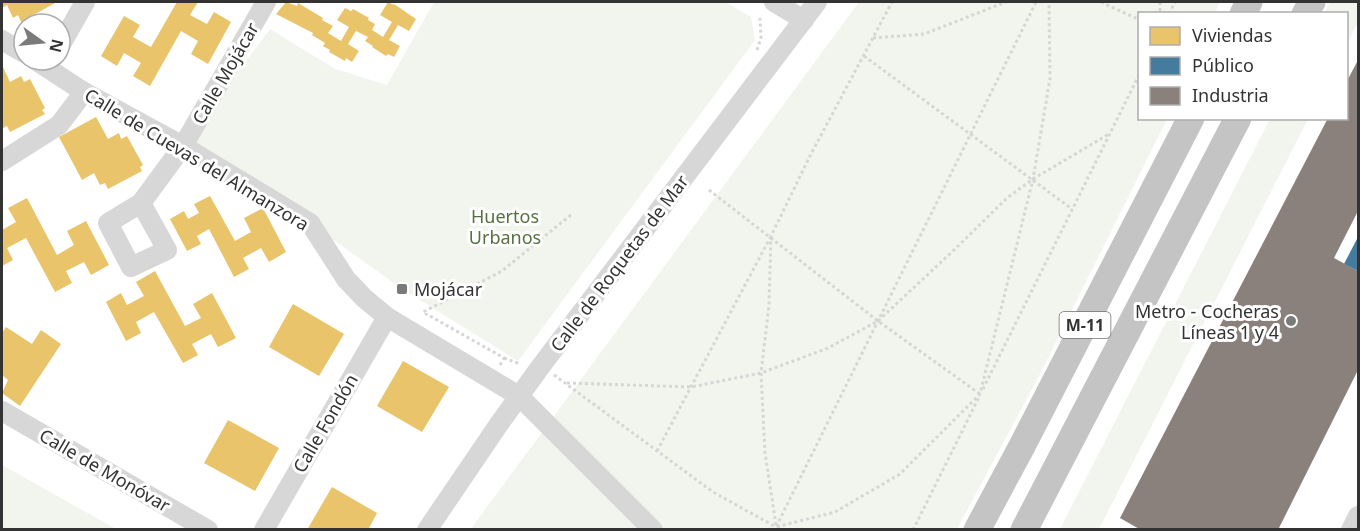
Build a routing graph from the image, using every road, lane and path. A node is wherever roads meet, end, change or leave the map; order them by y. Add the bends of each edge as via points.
1 (85, 2) edge
2 (266, 2) edge
3 (774, 2) edge
4 (817, 2) edge
5 (892, 2) edge
6 (1006, 2) edge
7 (1036, 2) edge
8 (1049, 2) edge
9 (1101, 2) edge
10 (1138, 19) edge
11 (804, 20) junction
12 (72, 25) edge
13 (873, 39) junction
14 (864, 56) junction
15 (57, 72) edge
16 (1138, 77) edge
17 (84, 92) junction
18 (1190, 120) edge
19 (1237, 122) edge
20 (970, 134) junction
21 (1109, 134) junction
22 (183, 146) junction
23 (2, 161) edge
24 (1033, 179) junction
25 (710, 190) dead end
26 (141, 203) dead end
27 (1072, 209) junction
28 (572, 214) dead end
29 (771, 236) junction
30 (387, 317) junction
31 (878, 321) junction
32 (541, 366) junction
33 (761, 373) junction
34 (491, 379) junction
35 (565, 383) junction
36 (691, 387) junction
37 (980, 394) junction
38 (519, 396) junction
39 (2, 411) edge
40 (657, 451) junction
41 (1359, 516) edge
42 (778, 529) edge
43 (208, 530) edge
44 (264, 530) edge
45 (428, 530) edge
46 (652, 530) edge
47 (913, 530) edge
48 (977, 530) edge
49 (1024, 530) edge
50 (1351, 530) edge

1 - 12 street
2 - 22 street, Calle Mojácar
3 - 11 street
4 - 11 street, Calle de Roquetas de Mar
5 - 13 path
6 - 13 path via 924,34
7 - 20 path
8 - 24 path via 1050,79
9 - 10 path
11 - 32 street, Calle de Roquetas de Mar
13 - 14 path
14 - 20 path
14 - 29 path
15 - 17 street, Calle de Cuevas del Almanzora
16 - 21 path
17 - 22 street, Calle de Cuevas del Almanzora
17 - 23 street via 59,125
18 - 48 highway, M-11
19 - 49 highway, M-11
20 - 24 path
20 - 31 path
21 - 24 path
21 - 27 path
22 - 26 street, Calle Mojácar
22 - 30 street, Calle de Cuevas del Almanzora via 310,223 346,279
24 - 27 path
24 - 31 path via 1007,198
24 - 37 path
25 - 29 path
27 - 37 path
28 - 34 path via 501,271 423,312 504,358
29 - 31 path
29 - 33 path via 769,305
29 - 36 path
30 - 34 street, Calle de Cuevas del Almanzora
30 - 44 street, Calle Fondón
31 - 33 path via 828,348
31 - 37 path
31 - 42 path
32 - 35 path
32 - 38 street, Calle de Roquetas de Mar
33 - 36 path
33 - 42 path via 765,453
34 - 38 street, Calle de Cuevas del Almanzora
35 - 36 path
35 - 40 path
36 - 40 path
37 - 42 path via 900,474 835,512
37 - 47 path
38 - 45 street, Calle de Roquetas de Mar
38 - 46 street, Calle de Cuevas del Almanzora
39 - 43 street, Calle de Monóvar
40 - 42 path via 713,492
41 - 50 street

